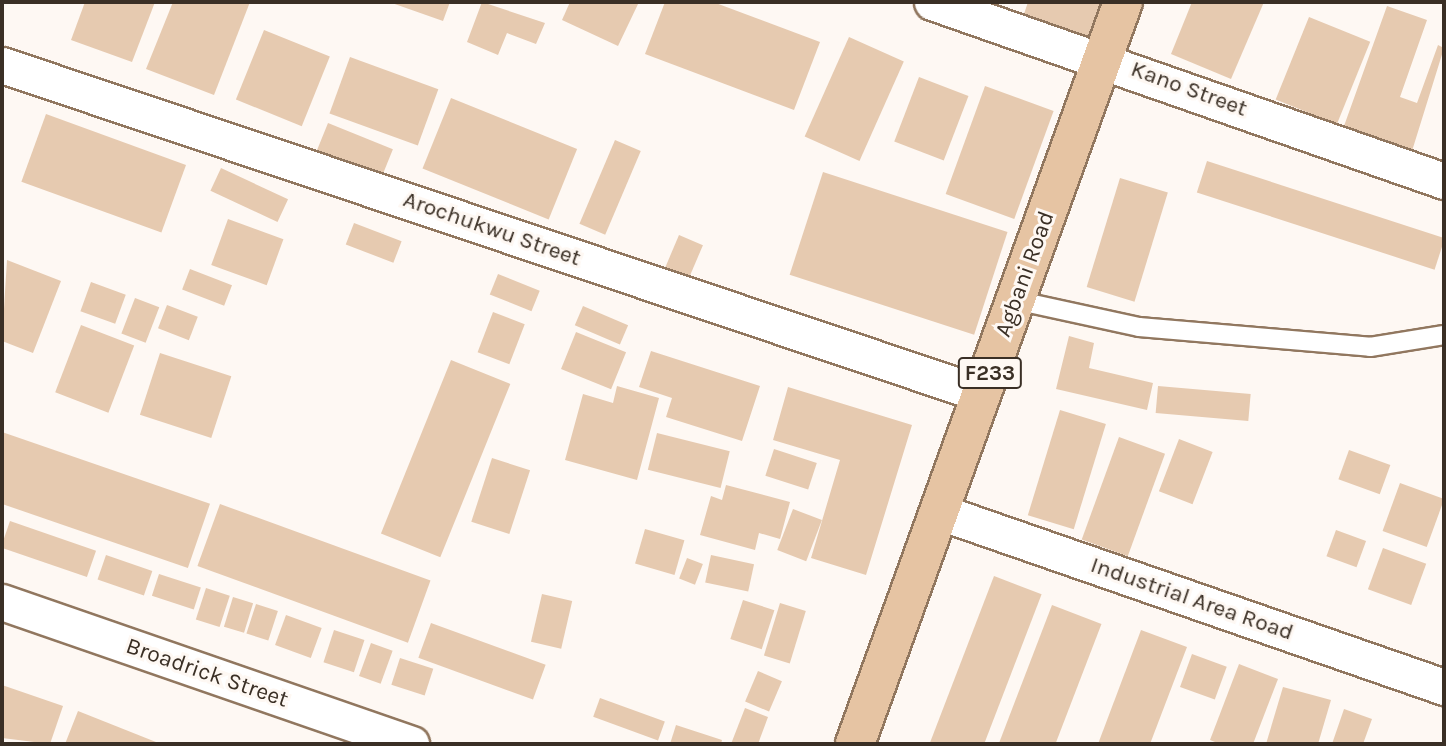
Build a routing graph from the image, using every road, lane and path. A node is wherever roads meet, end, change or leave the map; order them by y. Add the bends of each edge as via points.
1 (932, 2) edge
2 (1123, 2) edge
3 (1103, 58) junction
4 (2, 65) edge
5 (1444, 181) edge
6 (1015, 300) junction
7 (1444, 335) edge
8 (982, 394) junction
9 (940, 512) junction
10 (2, 603) edge
11 (1444, 687) edge
12 (411, 744) edge
13 (855, 744) edge

1 - 3 street, Kano Street
2 - 3 main road, Agbani Road / F233
3 - 5 street, Kano Street
3 - 6 main road, Agbani Road / F233
4 - 8 street, Arochukwu Street
6 - 7 lane via 1139,327 1370,347
6 - 8 main road, Agbani Road / F233
8 - 9 main road, Agbani Road / F233
9 - 11 street, Industrial Area Road
9 - 13 main road, Agbani Road / F233
10 - 12 street, Broadrick Street

